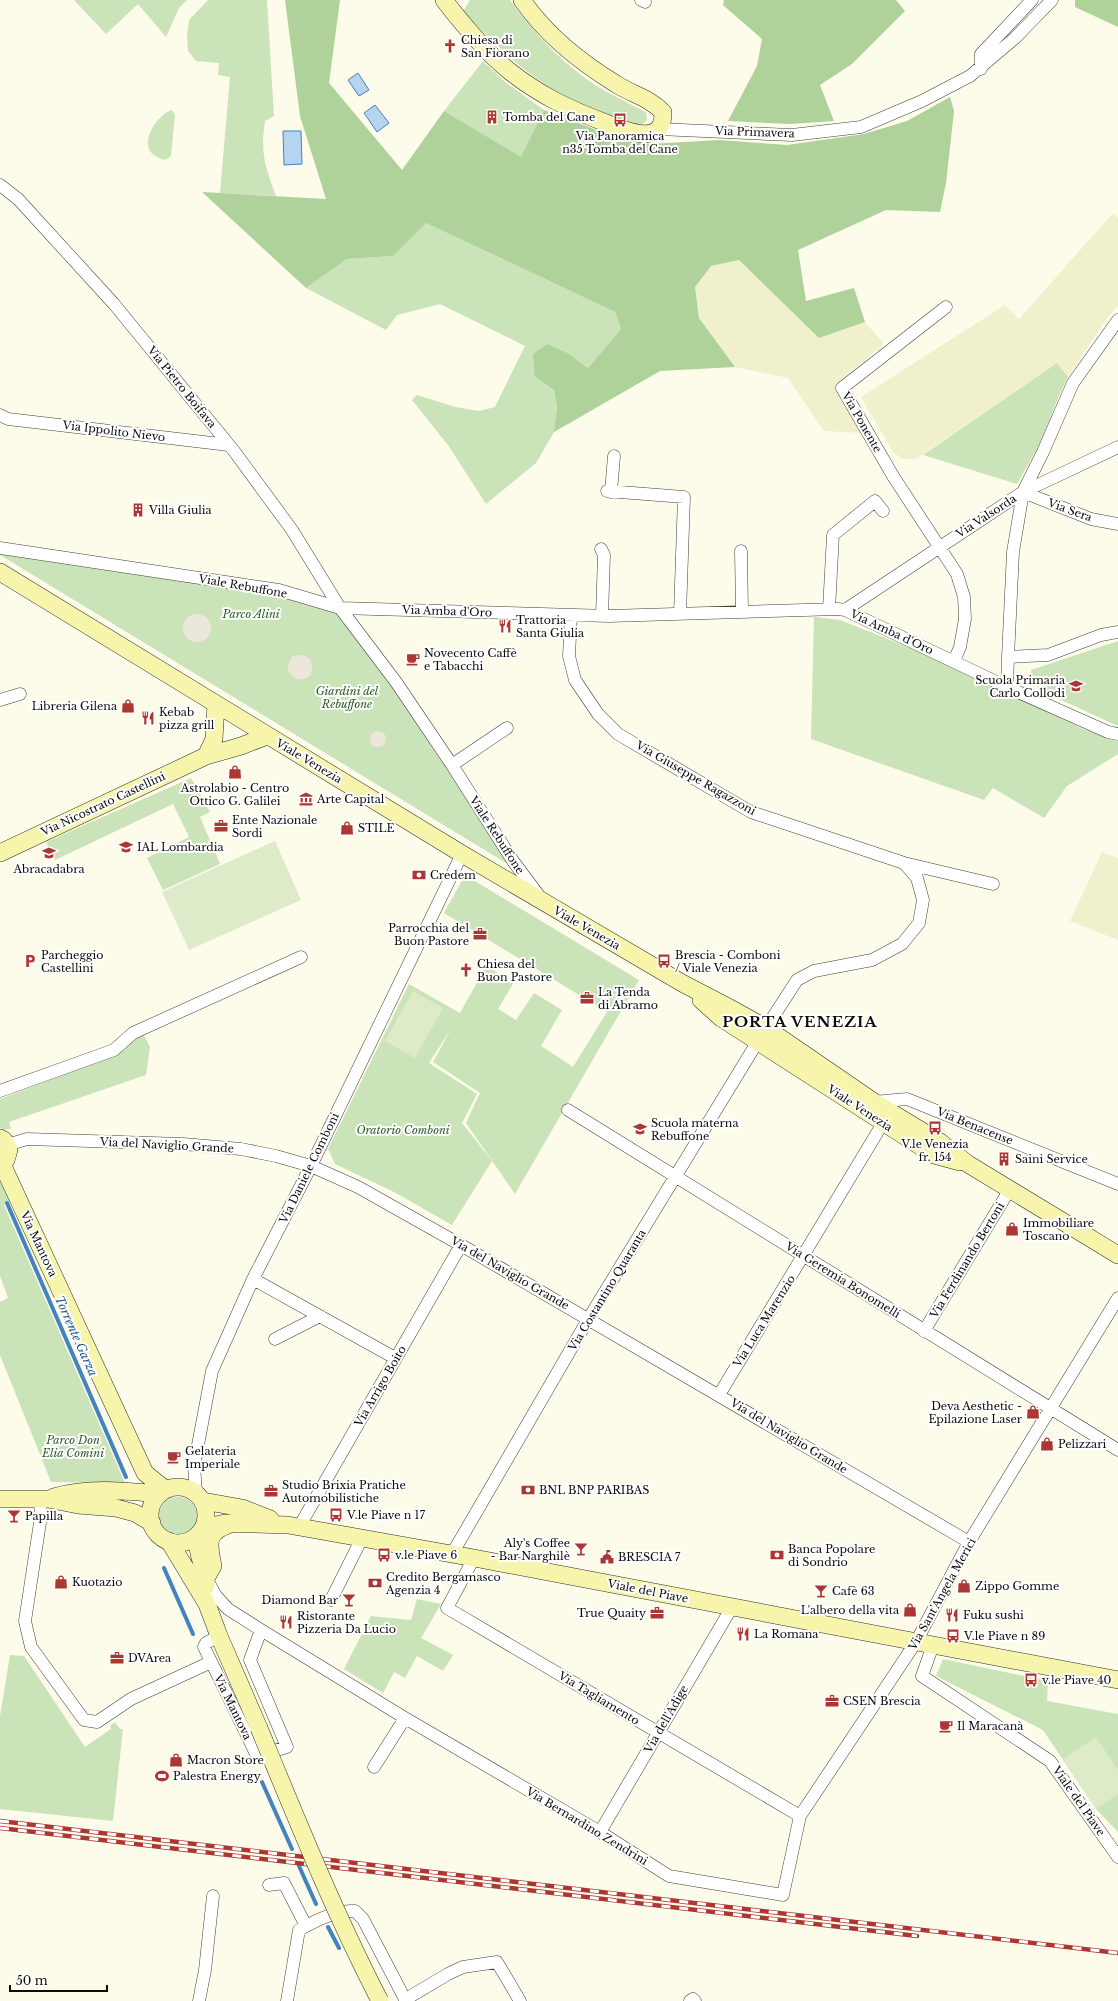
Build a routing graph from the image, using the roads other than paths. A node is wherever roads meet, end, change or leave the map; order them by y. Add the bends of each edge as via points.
1 (444, 0) edge
2 (522, 0) edge
3 (1032, 0) edge
4 (1052, 0) edge
5 (981, 69) junction
6 (659, 129) junction
7 (0, 185) edge
8 (946, 307) dead end
9 (1118, 320) edge
10 (0, 415) edge
11 (230, 445) junction
12 (1118, 447) edge
13 (614, 456) dead end
14 (1023, 492) junction
15 (883, 512) dead end
16 (1118, 524) edge
17 (939, 547) junction
18 (0, 548) edge
19 (740, 550) dead end
20 (604, 551) dead end
21 (0, 572) edge
22 (340, 608) junction
23 (829, 609) junction
24 (845, 610) junction
25 (742, 612) junction
26 (571, 614) junction
27 (680, 614) junction
28 (602, 616) junction
29 (1118, 632) edge
30 (1008, 657) junction
31 (954, 661) junction
32 (1007, 687) junction
33 (20, 694) dead end
34 (0, 700) edge
35 (216, 704) junction
36 (507, 728) dead end
37 (1118, 734) edge
38 (267, 736) junction
39 (206, 756) junction
40 (452, 765) junction
41 (0, 853) edge
42 (462, 854) junction
43 (904, 863) junction
44 (993, 884) dead end
45 (545, 903) junction
46 (301, 957) dead end
47 (762, 1035) junction
48 (0, 1091) edge
49 (874, 1102) junction
50 (568, 1110) dead end
51 (883, 1123) junction
52 (4, 1142) edge
53 (1, 1164) edge
54 (968, 1164) junction
55 (310, 1166) junction
56 (676, 1178) junction
57 (1118, 1184) edge
58 (1010, 1190) junction
59 (461, 1245) junction
60 (1118, 1254) edge
61 (804, 1256) junction
62 (253, 1279) junction
63 (1118, 1298) edge
64 (320, 1316) junction
65 (589, 1318) junction
66 (924, 1331) junction
67 (275, 1339) dead end
68 (395, 1358) junction
69 (719, 1395) junction
70 (1051, 1409) junction
71 (1118, 1450) edge
72 (163, 1492) junction
73 (199, 1497) junction
74 (0, 1499) edge
75 (44, 1499) junction
76 (236, 1522) junction
77 (152, 1523) junction
78 (291, 1526) junction
79 (200, 1532) junction
80 (362, 1538) junction
81 (169, 1541) junction
82 (969, 1542) junction
83 (452, 1554) junction
84 (474, 1558) junction
85 (206, 1578) junction
86 (331, 1600) dead end
87 (207, 1604) junction
88 (732, 1607) junction
89 (261, 1630) junction
90 (219, 1636) junction
91 (916, 1642) junction
92 (934, 1645) junction
93 (211, 1662) junction
94 (1118, 1680) edge
95 (405, 1718) junction
96 (658, 1733) junction
97 (374, 1767) dead end
98 (800, 1816) junction
99 (600, 1832) junction
100 (1118, 1857) edge
101 (269, 1885) dead end
102 (783, 1895) joint
103 (214, 1896) dead end
104 (310, 1924) junction
105 (406, 2000) edge
106 (199, 2001) edge
107 (287, 2001) edge
108 (380, 2001) edge
109 (520, 2001) edge
110 (690, 2001) edge
111 (695, 2001) edge

1 - 6 street via 482,47 535,90 566,108 634,134 646,134
2 - 6 street via 549,33 581,61 617,85 652,102 663,112 664,121
3 - 5 street via 981,54
4 - 5 street, Via Primavera
5 - 6 street, Via Primavera via 922,102 861,127 792,135
7 - 11 street, Via Pietro Boifava via 18,199 114,304
8 - 17 street, Via Ponente via 842,388 893,476
9 - 14 street, Via Valsorda via 1073,383
10 - 11 street, Via Ippolito Nievo via 8,419
11 - 22 street, Via Pietro Boifava via 292,530
12 - 14 street
13 - 27 street via 609,491 684,497
14 - 16 street, Via Sera via 1091,519
14 - 17 street, Via Valsorda
14 - 30 street via 1012,552
15 - 23 street via 875,500 833,534
17 - 24 street, Via Valsorda
17 - 31 street via 957,574 964,597 965,619
18 - 22 street, Viale Rebuffone via 280,590
19 - 25 street
20 - 28 street
21 - 35 street, Viale Venezia
22 - 26 street, Via Amba d'Oro
22 - 40 street, Viale Rebuffone via 396,682
23 - 24 street, Via Amba d'Oro
23 - 25 street, Via Amba d'Oro
24 - 31 street, Via Amba d'Oro
25 - 27 street, Via Amba d'Oro
26 - 28 street, Via Amba d'Oro
26 - 43 street, Via Giuseppe Ragazzoni via 569,656 575,680 598,714 618,734 751,812
27 - 28 street, Via Amba d'Oro
29 - 30 street via 1101,635 1048,655
30 - 32 street
31 - 32 street, Via Amba d'Oro
32 - 37 street, Via Amba d'Oro via 1108,732
33 - 34 street
35 - 38 street, Viale Venezia
35 - 39 street via 214,740
36 - 40 street
38 - 39 street, Via Nicostrato Castellini
38 - 42 street, Viale Venezia
39 - 41 street, Via Nicostrato Castellini
40 - 45 street, Viale Rebuffone via 513,861
42 - 45 street, Viale Venezia
42 - 55 street, Via Daniele Comboni
43 - 44 street, Via Giuseppe Ragazzoni
43 - 47 street via 917,878 923,900 919,923 902,944 872,960 814,971 797,980
45 - 47 street, Viale Venezia via 728,1007
46 - 48 street via 133,1033 114,1050
47 - 49 street, Viale Venezia
47 - 51 street, Viale Venezia
47 - 56 street, Via Costantino Quaranta
49 - 54 street, Viale Venezia via 940,1142
49 - 57 street, Via Benacense via 906,1099
50 - 56 street, Via Geremia Bonomelli
51 - 54 street, Viale Venezia via 934,1154
51 - 61 street, Via Luca Marenzio
52 - 53 street, Via Mantova via 8,1156
52 - 55 street, Via del Naviglio Grande via 27,1139 183,1144 240,1149
53 - 72 street, Via Mantova via 145,1473
54 - 58 street, Viale Venezia
55 - 59 street, Via del Naviglio Grande via 358,1187
55 - 62 street, Via Daniele Comboni
56 - 61 street, Via Geremia Bonomelli
56 - 65 street, Via Costantino Quaranta
58 - 60 street, Viale Venezia
58 - 66 street, Via Ferdinando Bertoni
59 - 65 street, Via del Naviglio Grande
59 - 68 street, Via Arrigo Boito
61 - 66 street, Via Geremia Bonomelli
61 - 69 street, Via Luca Marenzio
62 - 64 street
62 - 73 street, Via Daniele Comboni via 212,1371 194,1466
63 - 70 street, Via Sant'Angela Merici
64 - 67 street
64 - 68 street
65 - 69 street, Via del Naviglio Grande
65 - 83 street, Via Costantino Quaranta
66 - 70 street, Via Geremia Bonomelli
68 - 78 street, Via Arrigo Boito
69 - 82 street, Via del Naviglio Grande
70 - 71 street, Via Geremia Bonomelli
70 - 82 street, Via Sant'Angela Merici
72 - 73 street via 181,1487
72 - 75 street via 102,1491 64,1494
72 - 77 street via 151,1507
73 - 78 street, Viale del Piave via 242,1508
73 - 79 street via 206,1510 206,1519
74 - 75 street
75 - 77 street via 126,1510
75 - 93 street via 25,1621 31,1647 84,1720 97,1722 131,1699
76 - 78 street, Viale del Piave
76 - 79 street, Viale del Piave
76 - 85 street via 221,1527 212,1536 209,1545 213,1566
77 - 81 street via 158,1534
78 - 80 street, Viale del Piave
79 - 81 street via 184,1542
79 - 85 street via 196,1548
80 - 83 street, Viale del Piave
80 - 86 street
81 - 87 street
82 - 91 street, Via Sant'Angela Merici
83 - 84 street, Viale del Piave
84 - 88 street, Viale del Piave
84 - 96 street, Via Tagliamento via 447,1608
85 - 87 street
85 - 89 street, Via Bernardino Zendrini via 216,1596 228,1609
87 - 90 street
88 - 91 street, Viale del Piave
88 - 96 street, Via dell'Adige
89 - 93 street, Via Mantova via 250,1660 287,1747 257,1756
89 - 95 street, Via Bernardino Zendrini
90 - 93 street, Via Mantova via 204,1645
90 - 108 street, bridge via 313,1861
91 - 92 street, Viale del Piave
91 - 98 street, Via Sant'Angela Merici
92 - 94 street, Viale del Piave
92 - 100 street, Viale del Piave via 922,1676 1050,1761
95 - 97 street
95 - 99 street, Via Bernardino Zendrini
96 - 98 street, Via Tagliamento
96 - 99 street, Via dell'Adige
98 - 102 street, Via Sant'Angela Merici
99 - 102 street, Via Bernardino Zendrini via 669,1876
101 - 104 street via 284,1883
103 - 106 street
104 - 105 street via 330,1915 355,1911 363,1919
104 - 107 street via 299,1930
105 - 109 street via 463,1967 496,1962
110 - 111 street

